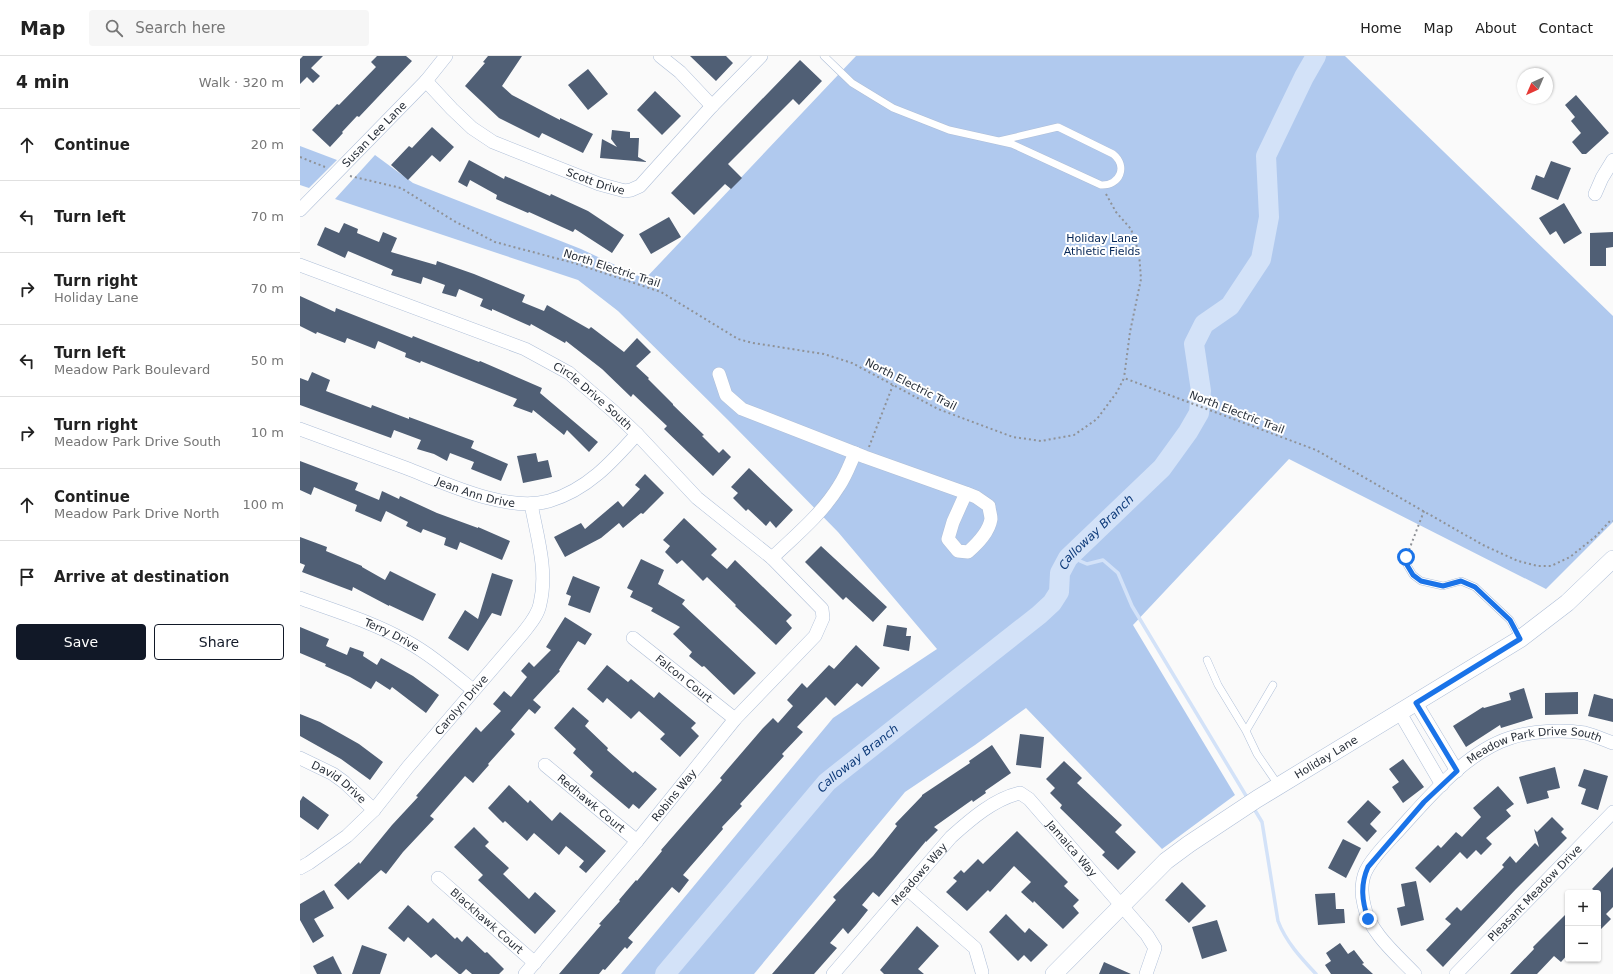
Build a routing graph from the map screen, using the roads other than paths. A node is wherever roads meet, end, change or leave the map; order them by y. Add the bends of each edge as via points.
1 (446, 56) edge
2 (660, 56) edge
3 (761, 56) edge
4 (824, 56) edge
5 (426, 81) junction
6 (712, 106) junction
7 (999, 141) junction
8 (1613, 160) edge
9 (1595, 194) dead end
10 (300, 210) edge
11 (300, 265) edge
12 (719, 374) dead end
13 (300, 429) edge
14 (637, 434) junction
15 (860, 455) junction
16 (966, 493) dead end
17 (531, 504) junction
18 (1406, 557) road end
19 (772, 558) junction
20 (1613, 559) edge
21 (300, 598) edge
22 (823, 618) joint
23 (633, 638) dead end
24 (1520, 639) junction
25 (1207, 660) dead end
26 (1273, 685) dead end
27 (474, 690) junction
28 (1416, 703) junction
29 (1400, 713) junction
30 (735, 719) junction
31 (1246, 731) junction
32 (1613, 743) edge
33 (300, 758) edge
34 (545, 765) dead end
35 (1457, 771) junction
36 (1442, 785) junction
37 (1279, 786) junction
38 (1020, 793) joint
39 (374, 810) junction
40 (1613, 812) edge
41 (637, 841) junction
42 (300, 868) edge
43 (438, 878) dead end
44 (906, 888) junction
45 (1122, 906) junction
46 (535, 963) junction
47 (982, 972) dead end
48 (526, 974) edge
49 (833, 974) edge
50 (1054, 974) edge
51 (1146, 974) edge
52 (1416, 974) edge
53 (1456, 974) edge

1 - 5 street, Susan Lee Lane
2 - 6 street via 680,72
3 - 6 street, Scott Drive
4 - 7 lane via 852,83 893,108 949,130
5 - 6 street, Scott Drive via 472,128 493,142 599,184 625,190 640,186
5 - 10 street, Susan Lee Lane
7 - 7 lane via 1012,144 1101,185 1111,184 1119,177 1121,164 1116,156 1058,127
8 - 9 street
11 - 14 street, Circle Drive South via 525,349 569,373
12 - 15 street via 726,395 742,409
13 - 17 street, Jean Ann Drive via 474,494 512,503
14 - 17 street, Jean Ann Drive via 596,477 579,488 549,501
14 - 19 street, Circle Drive South via 697,498
15 - 16 street
15 - 19 street via 839,487 813,519
17 - 27 street, Carolyn Drive via 544,576 540,605 523,633
18 - 24 lane via 1413,575 1421,581 1443,586 1461,581 1475,587 1510,620
19 - 22 street, Circle Drive South via 822,609
20 - 24 street, Holiday Lane via 1567,603
21 - 27 street, Terry Drive via 406,640
22 - 30 street, Robins Way via 815,636
23 - 30 street, Falcon Court
24 - 28 street, Holiday Lane
25 - 31 lane via 1218,685
26 - 31 lane
27 - 39 street, Carolyn Drive
28 - 29 street, Holiday Lane
28 - 35 street
29 - 36 street
29 - 37 street, Holiday Lane
30 - 41 street, Robins Way
31 - 37 lane via 1257,754
32 - 35 street, Meadow Park Drive South via 1586,733 1538,732 1495,744
33 - 39 street, David Drive via 333,774
34 - 41 street, Redhawk Court
35 - 36 street, Meadow Park Drive South
36 - 52 street, Meadow Park Drive South via 1388,842 1368,867 1363,878 1362,894 1368,919 1384,942
37 - 45 street, Holiday Lane via 1166,861
38 - 44 street, Meadows Way via 988,808 966,823
38 - 45 street, Jamaica Way via 1029,799
39 - 42 street, Carolyn Drive via 347,836
40 - 53 street, Pleasant Meadow Drive
41 - 46 street, Robins Way
43 - 46 street, Blackhawk Court
44 - 47 street via 975,948
44 - 49 street, Meadows Way
45 - 50 street, Holiday Lane
45 - 51 street, Jamaica Way via 1155,948
46 - 48 street, Robins Way

